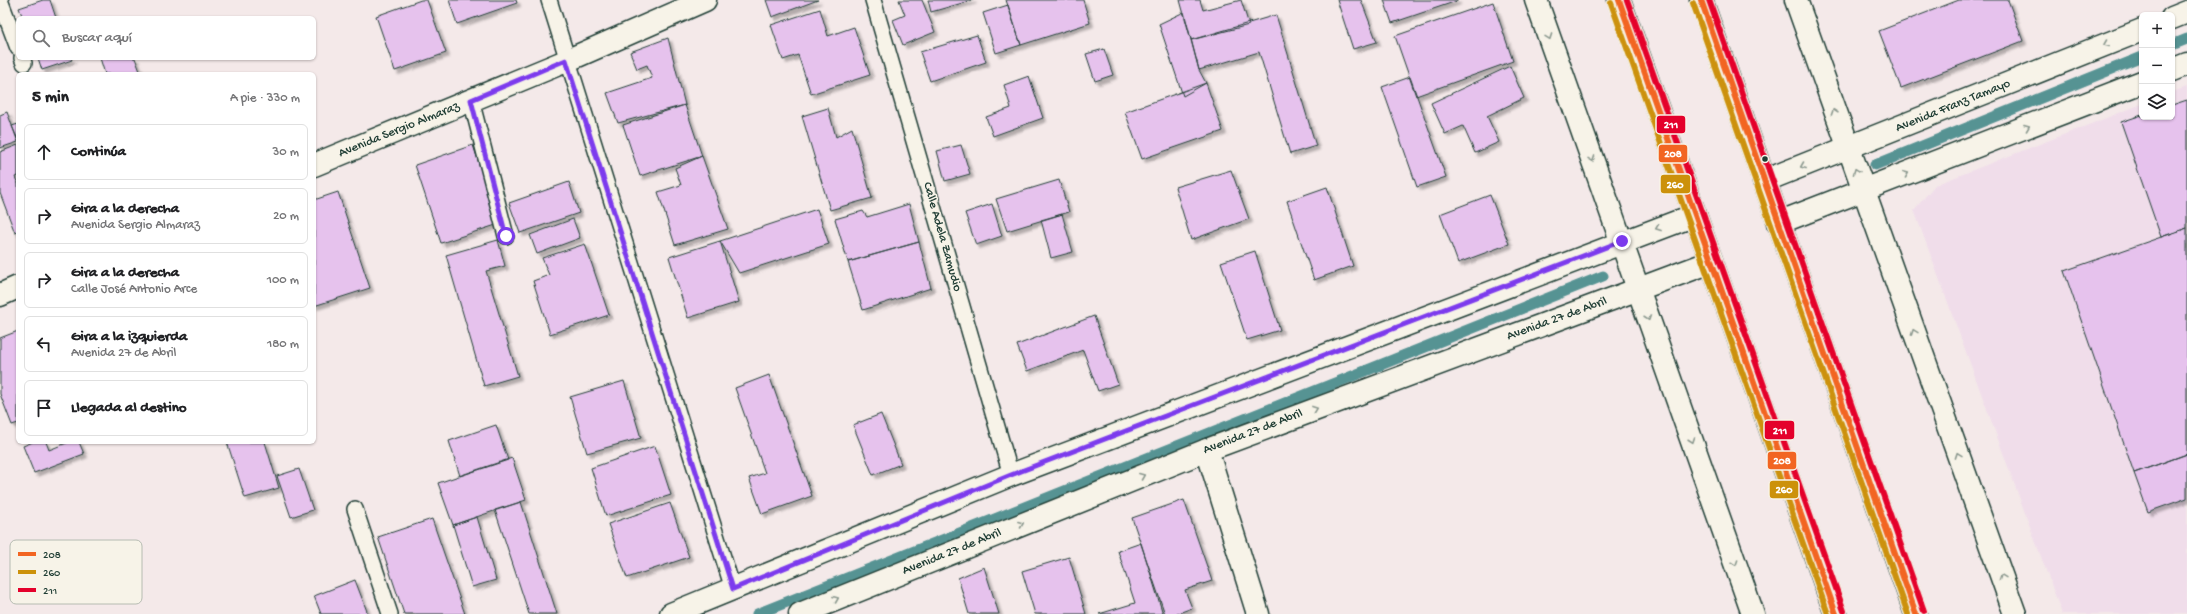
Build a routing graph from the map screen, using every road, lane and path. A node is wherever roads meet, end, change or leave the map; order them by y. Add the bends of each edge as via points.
1 (0, 0) edge
2 (549, 0) edge
3 (705, 0) edge
4 (873, 0) edge
5 (1536, 0) edge
6 (1619, 0) edge
7 (1701, 0) edge
8 (1796, 0) edge
9 (2187, 12) edge
10 (2175, 17) edge
11 (2139, 31) edge
12 (16, 43) edge
13 (566, 60) junction
14 (2187, 64) edge
15 (2175, 69) edge
16 (2139, 83) edge
17 (471, 100) junction
18 (1847, 148) junction
19 (316, 164) edge
20 (1764, 181) junction
21 (1864, 190) junction
22 (1695, 215) junction
23 (1778, 223) junction
24 (506, 236) dead end
25 (1622, 241) junction
26 (1711, 262) junction
27 (16, 288) edge
28 (1638, 288) junction
29 (0, 295) edge
30 (1207, 450) junction
31 (1011, 475) junction
32 (355, 509) dead end
33 (733, 589) junction
34 (390, 614) edge
35 (671, 614) edge
36 (800, 614) edge
37 (1258, 614) edge
38 (1753, 614) edge
39 (1836, 614) edge
40 (1916, 614) edge
41 (2015, 614) edge

1 - 12 lane
2 - 13 lane
3 - 13 street, Avenida Sergio Almaraz
4 - 31 lane, Calle Adela Zamudio
5 -> 25 street
6 - 22 highway
7 - 20 highway
18 -> 8 street
9 - 10 street
11 -> 18 street, Avenida Franz Tamayo
13 - 17 street, Avenida Sergio Almaraz
13 - 33 lane
14 - 15 street
21 -> 16 street
17 - 19 street, Avenida Sergio Almaraz
17 - 24 lane
18 -> 20 street, Avenida Franz Tamayo
21 -> 18 street
20 - 23 highway
21 - 23 street
41 -> 21 street
22 -> 25 street
22 - 26 highway
23 - 40 highway
25 - 28 street
25 - 31 street
26 - 28 street, Avenida 27 de Abril
26 - 39 highway
27 - 29 street
30 -> 28 street, Avenida 27 de Abril
28 -> 38 street
36 -> 30 street, Avenida 27 de Abril
30 - 37 street
31 - 33 street
32 - 34 lane
33 - 35 street

